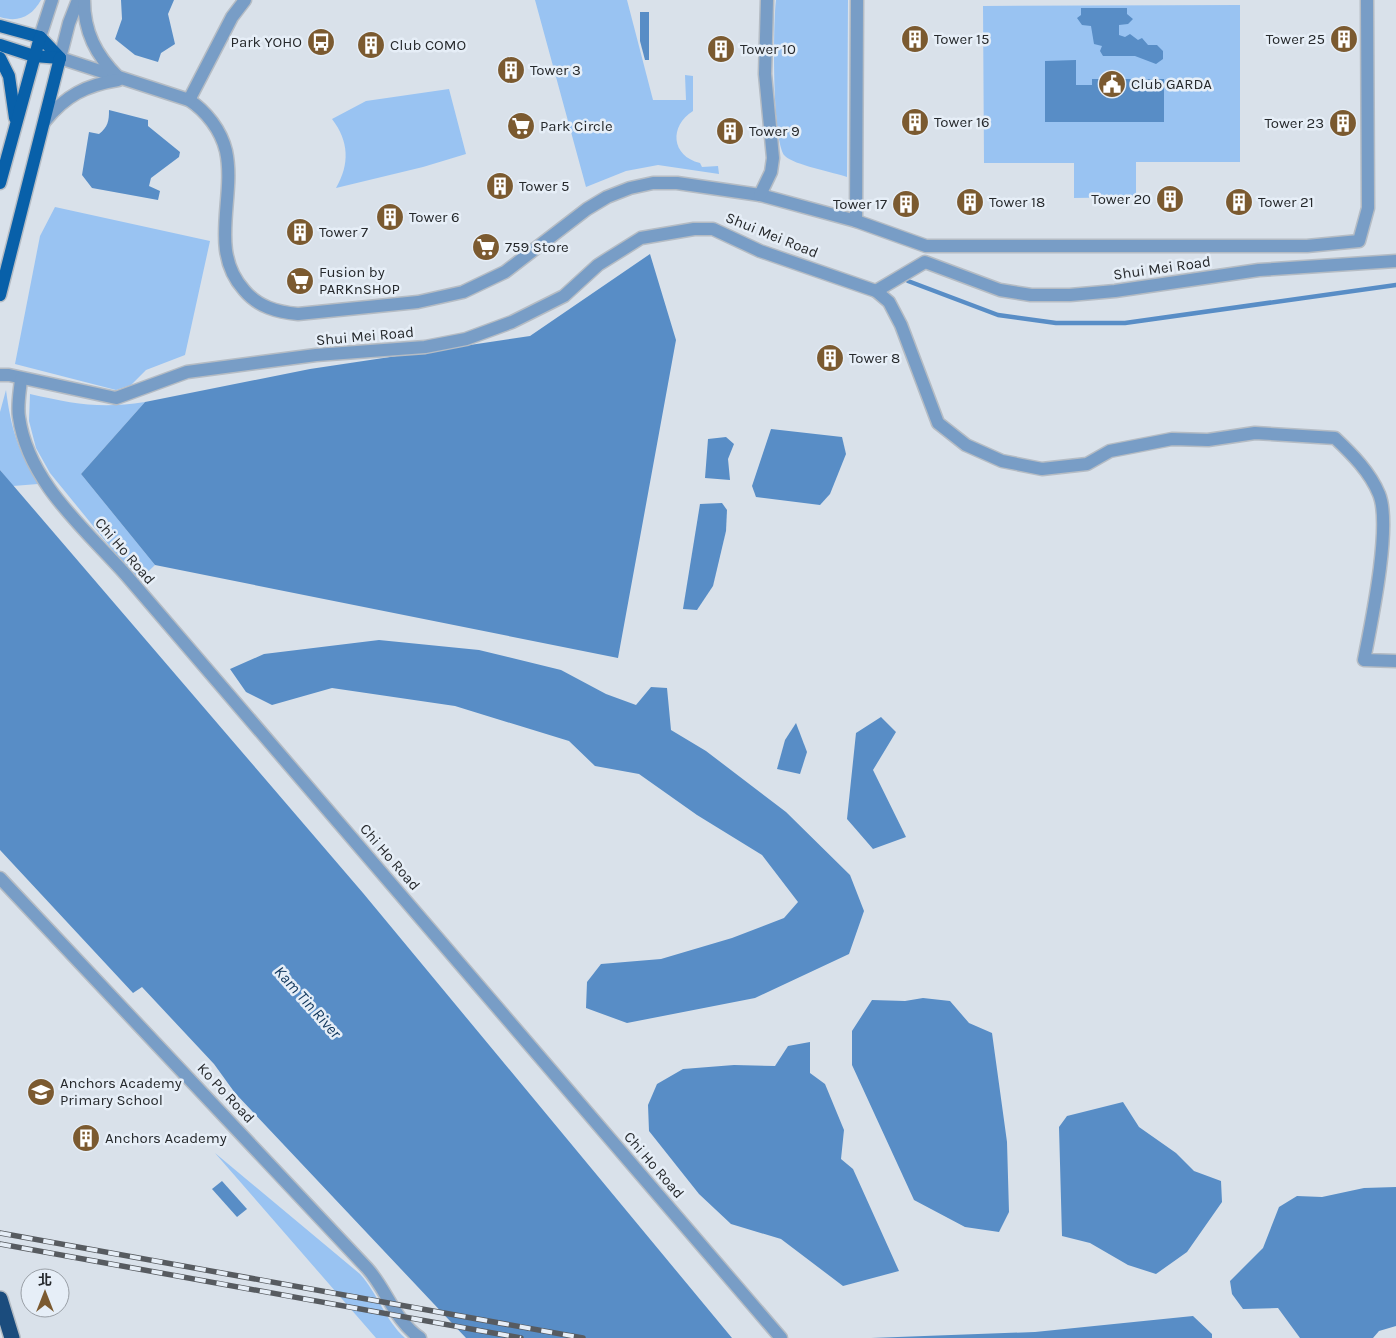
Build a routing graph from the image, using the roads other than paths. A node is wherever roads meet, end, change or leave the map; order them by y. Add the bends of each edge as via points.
1 (52, 0) edge
2 (78, 0) edge
3 (84, 0) edge
4 (245, 0) edge
5 (767, 0) edge
6 (856, 0) edge
7 (1367, 0) edge
8 (0, 26) edge
9 (40, 37) junction
10 (0, 45) edge
11 (34, 56) junction
12 (0, 58) edge
13 (60, 58) junction
14 (120, 79) junction
15 (189, 100) junction
16 (45, 122) junction
17 (15, 124) junction
18 (0, 183) edge
19 (760, 195) junction
20 (856, 221) junction
21 (1396, 261) edge
22 (880, 287) junction
23 (0, 295) edge
24 (2, 371) edge
25 (20, 379) junction
26 (1396, 661) edge
27 (0, 878) edge
28 (0, 1298) edge
29 (12, 1338) edge
30 (420, 1338) edge
31 (781, 1338) edge

1 - 9 street
2 - 13 street
3 - 14 street via 90,38 107,66
4 - 15 street via 232,18
5 - 19 street via 765,74 773,158 771,172
6 - 20 street
7 - 20 street via 1368,208 1359,241 1306,246 926,246
8 - 9 main road
9 - 11 main road
9 - 13 main road
10 - 11 main road
11 - 13 main road
11 - 17 main road
12 - 17 main road via 9,76
13 - 14 street
13 - 16 main road
14 - 15 street
14 - 16 street via 95,84 72,94
15 - 19 street via 212,120 226,150 224,250 229,267 249,296 280,312 298,314 418,302 463,292 505,272 607,196 630,188 677,183
16 - 23 main road
17 - 18 main road
19 - 20 street
21 - 22 street, Shui Mei Road via 1259,270 1115,292 1070,295 1031,295 1000,290 928,262
22 - 25 street, Shui Mei Road via 760,251 713,229 694,229 641,238 598,265 564,296 512,322 466,339 425,347 188,372 116,398
22 - 26 street via 901,325 938,423 966,445 1002,461 1042,469 1087,464 1110,451 1172,439 1208,440 1255,433 1335,438 1363,467 1380,495 1384,521 1364,660
24 - 25 street, Shui Mei Road
25 - 31 street, Chi Ho Road via 18,415 25,447 36,472
27 - 30 street, Ko Po Road via 367,1268 398,1317
28 - 29 highway

